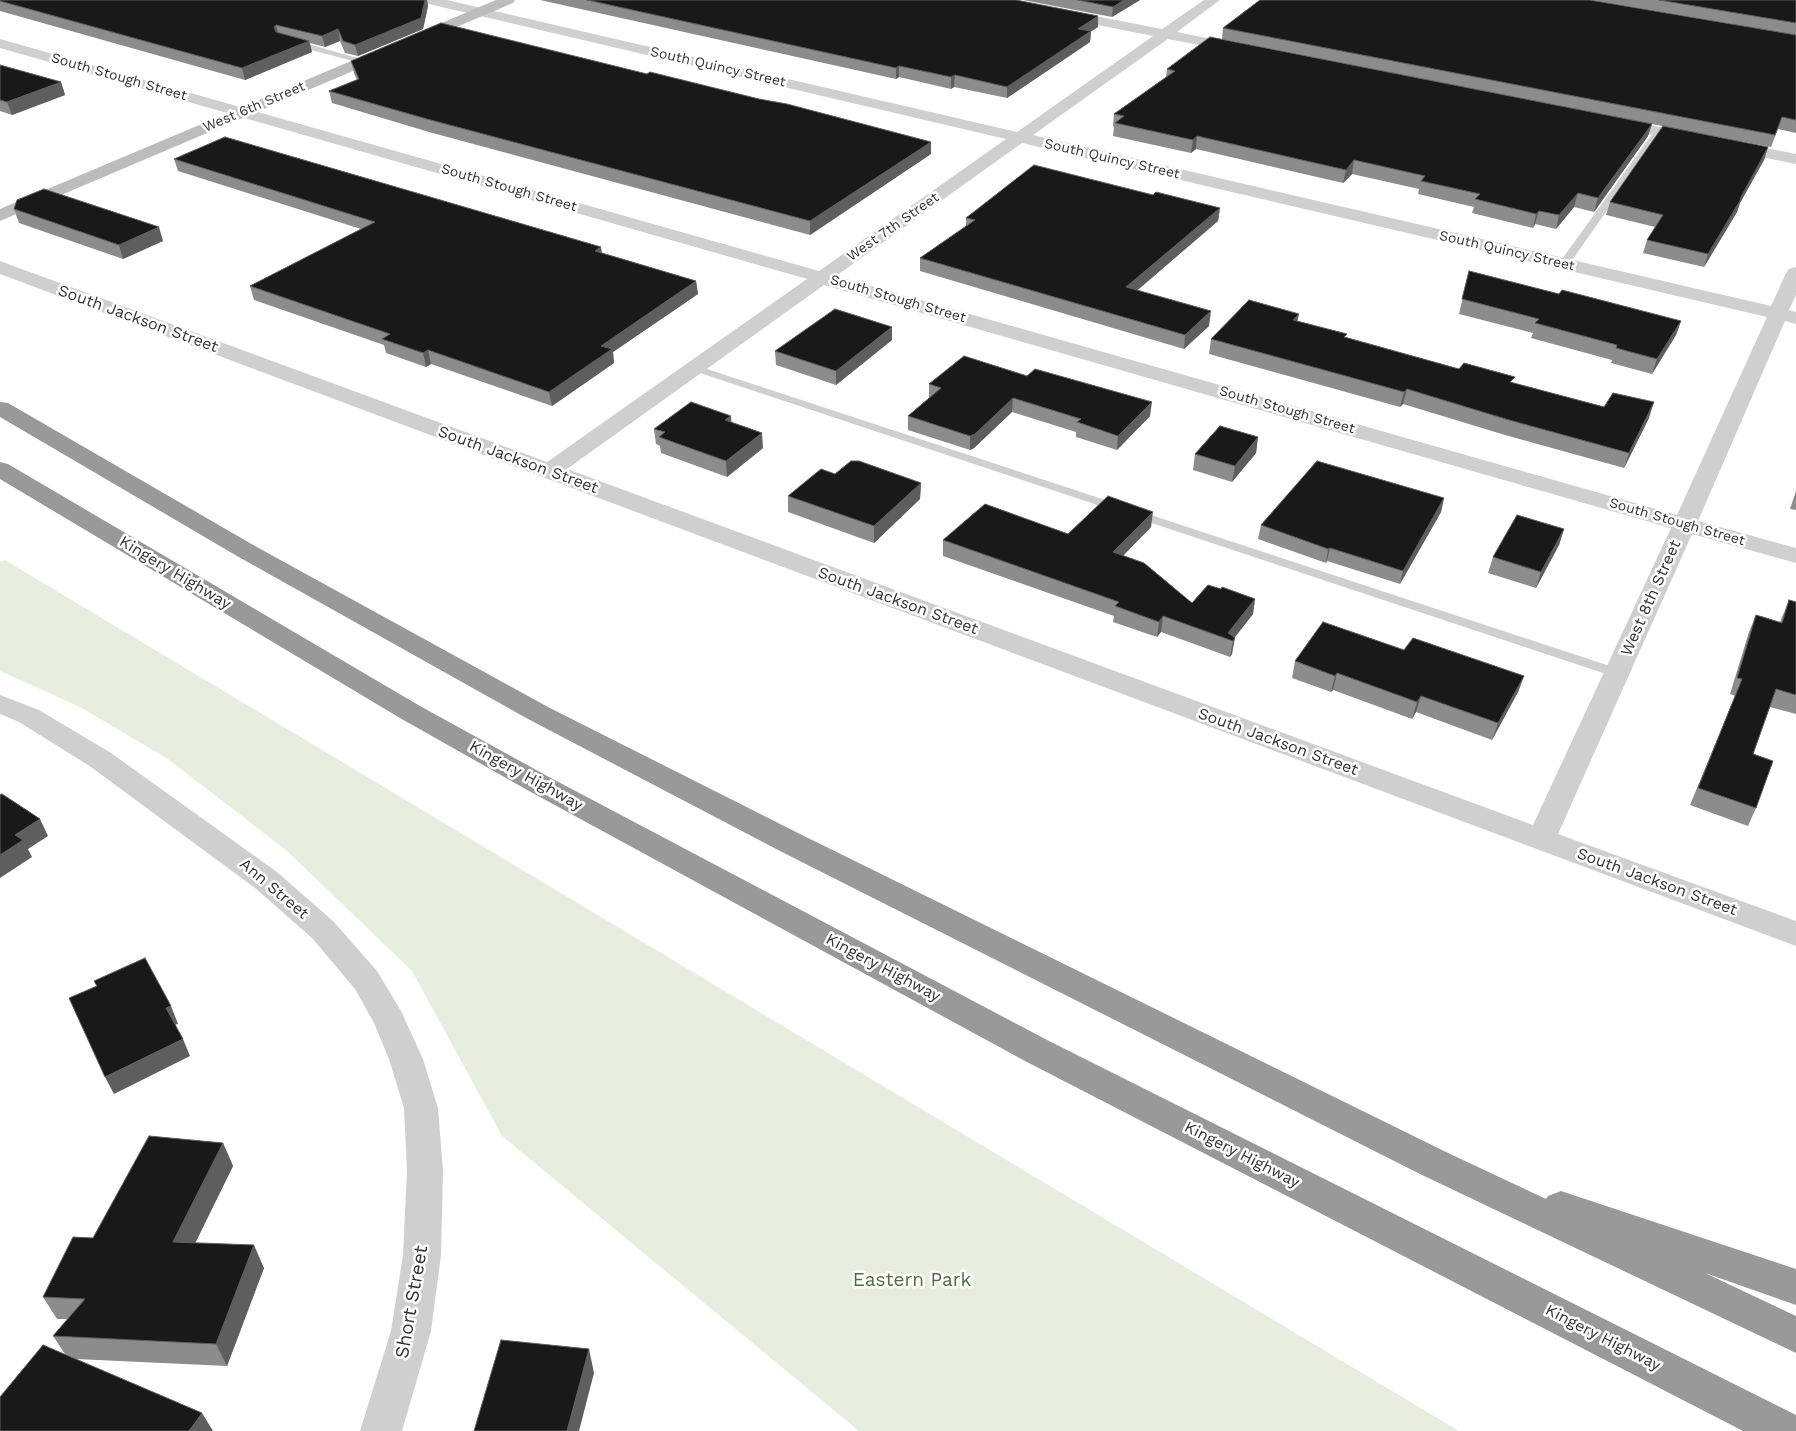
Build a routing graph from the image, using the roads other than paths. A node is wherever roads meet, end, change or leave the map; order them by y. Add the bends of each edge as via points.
1 (428, 0) edge
2 (508, 0) edge
3 (992, 0) edge
4 (1213, 0) edge
5 (480, 12) junction
6 (1165, 34) junction
7 (282, 40) edge
8 (0, 43) edge
9 (1252, 51) edge
10 (364, 61) junction
11 (242, 112) junction
12 (1600, 120) edge
13 (1658, 132) junction
14 (1020, 138) junction
15 (1796, 159) edge
16 (0, 216) edge
17 (1564, 264) junction
18 (0, 267) edge
19 (1796, 273) edge
20 (822, 278) junction
21 (1787, 316) edge
22 (695, 368) junction
23 (0, 408) edge
24 (0, 469) edge
25 (549, 471) junction
26 (1685, 524) junction
27 (1796, 556) edge
28 (1617, 673) junction
29 (0, 704) edge
30 (1541, 839) junction
31 (1796, 934) edge
32 (1433, 1163) junction
33 (425, 1171) joint
34 (1796, 1287) edge
35 (1796, 1335) edge
36 (381, 1431) edge
37 (1785, 1431) edge

1 - 5 street, South Quincy Street
2 - 5 street, West 6th Street
3 - 6 street
4 - 6 street, West 7th Street
5 - 10 street, West 6th Street
5 - 14 street, South Quincy Street
6 - 9 street
6 - 14 street, West 7th Street
7 - 10 lane
8 - 11 street, South Stough Street
10 - 11 street, West 6th Street
11 - 16 street, West 6th Street
11 - 20 street, South Stough Street
12 - 13 street
13 - 15 street
13 - 17 lane
14 - 17 street, South Quincy Street
14 - 20 street, West 7th Street
17 - 21 street, South Quincy Street
18 - 25 street, South Jackson Street
19 - 21 street, West 8th Street
20 - 22 street, West 7th Street
20 - 26 street, South Stough Street
21 - 26 street, West 8th Street
22 - 25 street, West 7th Street
22 - 28 lane
23 - 32 highway via 246,551 538,713
24 - 37 highway, Kingery Highway via 410,712 548,788 1037,1051
25 - 30 street, South Jackson Street
26 - 27 street, South Stough Street
26 - 28 street, West 8th Street
28 - 30 street, West 8th Street
29 - 33 street, Ann Street via 29,716 101,760 266,880 323,930 366,980 406,1059 421,1108
30 - 31 street, South Jackson Street
32 - 34 highway
32 - 35 highway
33 - 36 street, Short Street via 422,1255 411,1331

